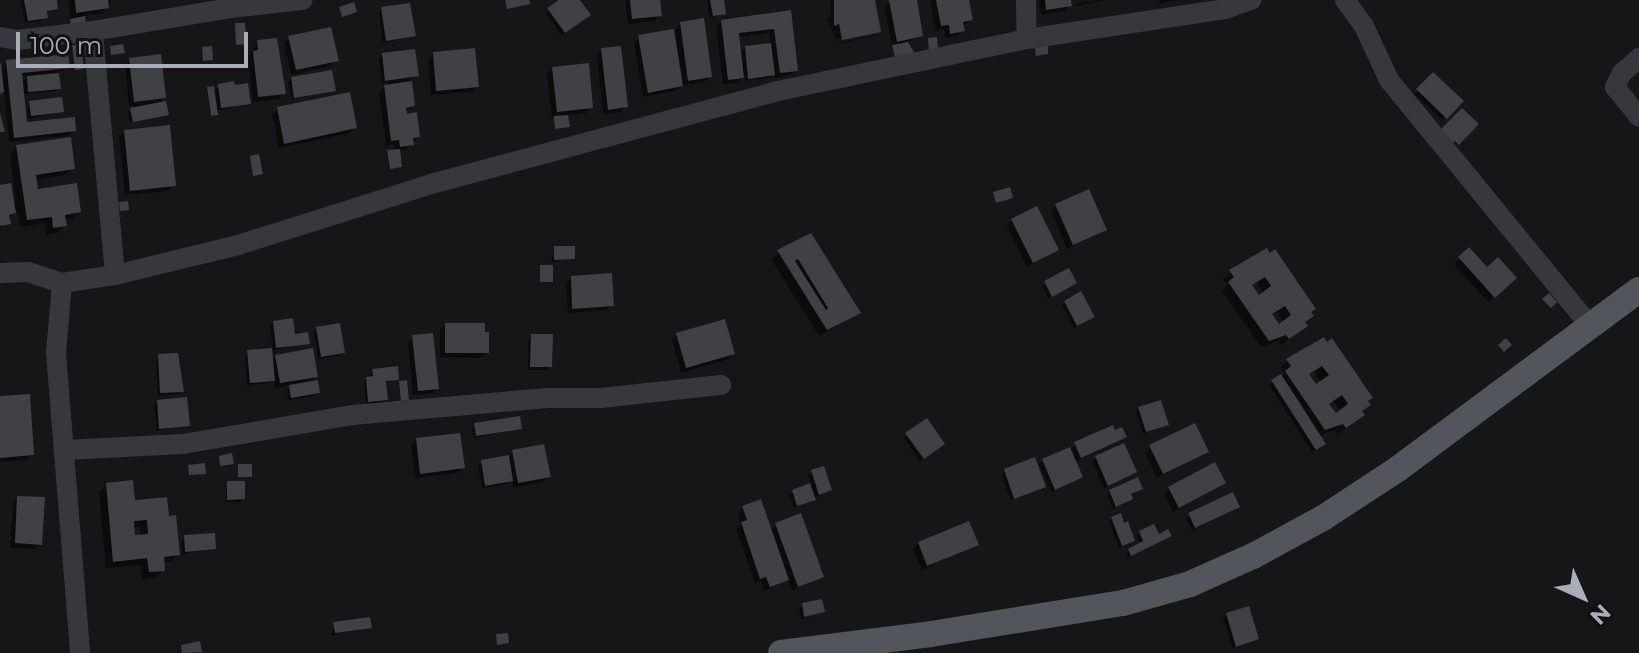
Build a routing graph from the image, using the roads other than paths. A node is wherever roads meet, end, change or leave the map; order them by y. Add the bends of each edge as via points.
1 (303, 0) edge
2 (1026, 0) edge
3 (1251, 0) edge
4 (1345, 0) edge
5 (232, 4) edge
6 (93, 31) junction
7 (0, 37) edge
8 (1027, 39) junction
9 (1639, 58) edge
10 (1639, 117) edge
11 (0, 273) edge
12 (115, 275) junction
13 (62, 283) junction
14 (1639, 290) edge
15 (1590, 326) junction
16 (721, 385) dead end
17 (65, 450) junction
18 (80, 653) edge
19 (781, 653) edge

1 - 5 street
2 - 8 street
3 - 8 street via 1225,9
4 - 15 street via 1364,26 1389,80
5 - 6 street
6 - 7 street via 17,40
6 - 12 street
8 - 12 street via 778,91
9 - 10 street via 1615,87
11 - 13 street via 28,272
12 - 13 street
13 - 17 street via 56,353
14 - 15 main road
15 - 19 main road via 1323,518 1190,584 1108,605
16 - 17 street via 352,415 183,444
17 - 18 street

